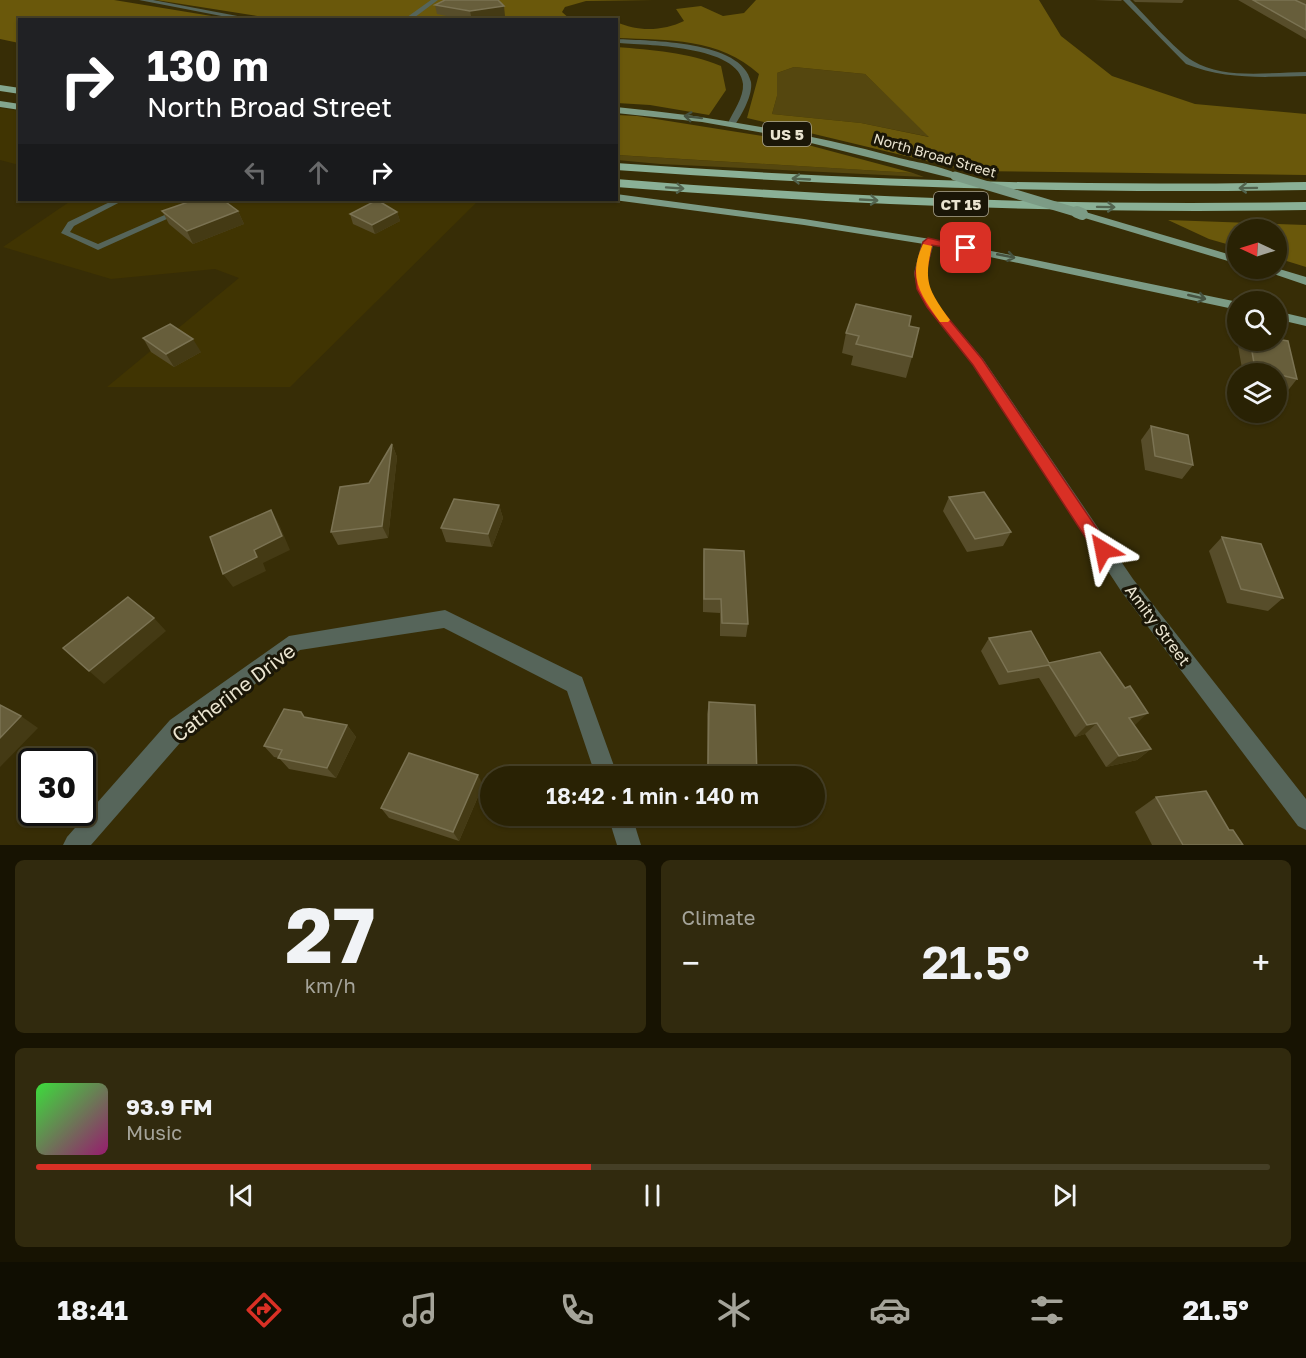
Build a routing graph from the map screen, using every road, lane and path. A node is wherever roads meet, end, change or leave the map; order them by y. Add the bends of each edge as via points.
1 (142, 0) edge
2 (435, 0) edge
3 (1126, 0) edge
4 (245, 18) edge
5 (409, 18) edge
6 (618, 41) edge
7 (1306, 74) edge
8 (0, 88) edge
9 (18, 91) edge
10 (0, 104) edge
11 (18, 107) edge
12 (618, 110) edge
13 (732, 123) junction
14 (618, 166) edge
15 (618, 183) edge
16 (1306, 186) edge
17 (618, 197) edge
18 (118, 201) edge
19 (203, 201) edge
20 (1306, 206) edge
21 (928, 242) junction
22 (1227, 258) edge
23 (1287, 275) edge
24 (1306, 281) edge
25 (1227, 304) edge
26 (1287, 318) edge
27 (1306, 322) edge
28 (603, 766) edge
29 (1306, 818) edge
30 (624, 826) edge
31 (75, 845) edge
32 (629, 845) edge

1 - 4 street
2 - 5 street
3 - 7 street via 1190,62 1207,69 1234,74
6 - 13 street via 702,50 733,62 747,80
8 - 9 highway
10 - 11 highway
13 -> 12 main road, North Broad Street / US 5
13 - 22 main road, North Broad Street / US 5, bridge via 851,148 955,176
16 -> 14 highway, CT 15 via 964,186
15 -> 20 highway, CT 15 via 942,203
17 - 21 main road
18 - 19 lane via 71,224 64,232 98,247
21 -> 25 main road
21 - 29 street, Amity Street via 920,273 933,307 978,362 1127,585
23 - 24 main road
26 - 27 main road
28 - 31 street, Catherine Drive via 575,684 445,619 296,642 178,728
30 - 32 street

